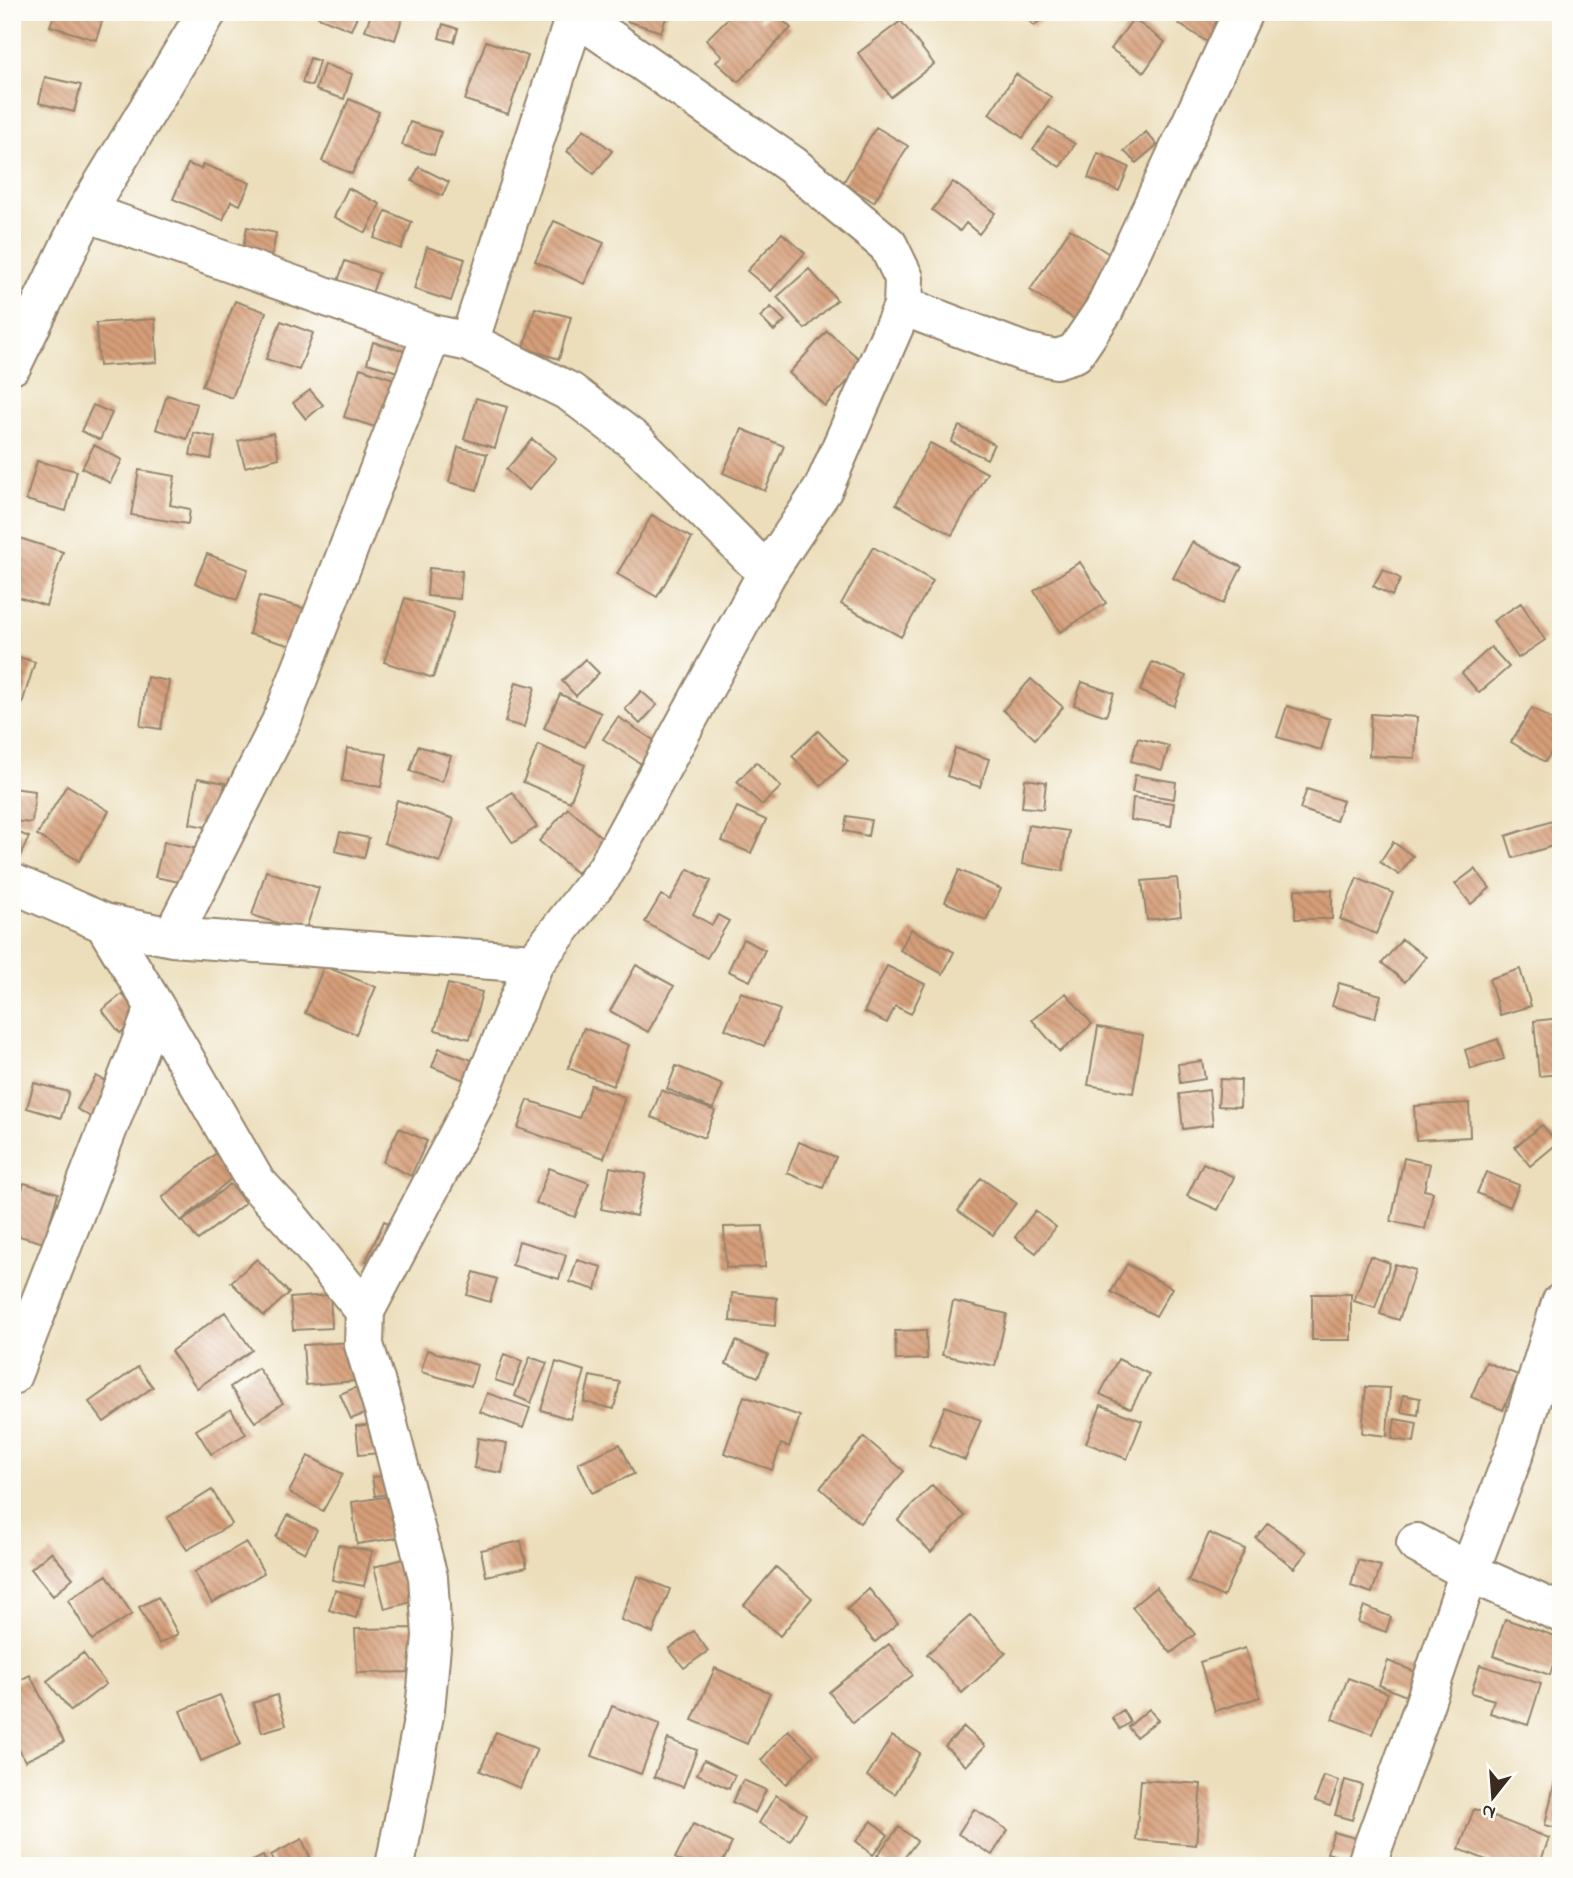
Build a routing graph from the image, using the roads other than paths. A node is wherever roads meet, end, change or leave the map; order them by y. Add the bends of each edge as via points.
1 (207, 12) edge
2 (1243, 12) edge
3 (573, 14) edge
4 (86, 212) junction
5 (903, 306) junction
6 (432, 334) junction
7 (469, 342) junction
8 (12, 365) edge
9 (767, 573) junction
10 (12, 883) edge
11 (104, 923) junction
12 (172, 937) junction
13 (534, 963) junction
14 (155, 1007) junction
15 (1561, 1303) edge
16 (365, 1311) junction
17 (12, 1374) edge
18 (1416, 1543) dead end
19 (1469, 1572) junction
20 (1561, 1612) edge
21 (396, 1866) edge
22 (1366, 1866) edge

1 - 4 street
2 - 5 street via 1104,310 1075,353 1056,359 1024,352
3 - 5 street via 792,165 888,245 904,278
3 - 7 street
4 - 6 street
4 - 8 street
5 - 9 street via 822,489
6 - 7 street
6 - 12 street via 281,722
7 - 9 street via 570,392 636,442
9 - 13 street via 606,870
10 - 11 street
11 - 12 street
11 - 14 street
12 - 13 street
13 - 16 street via 479,1095
14 - 16 street via 255,1181
14 - 17 street
15 - 19 street via 1515,1451
16 - 21 street via 363,1345 428,1577 432,1636 425,1710
18 - 19 street
19 - 20 street
19 - 22 street

